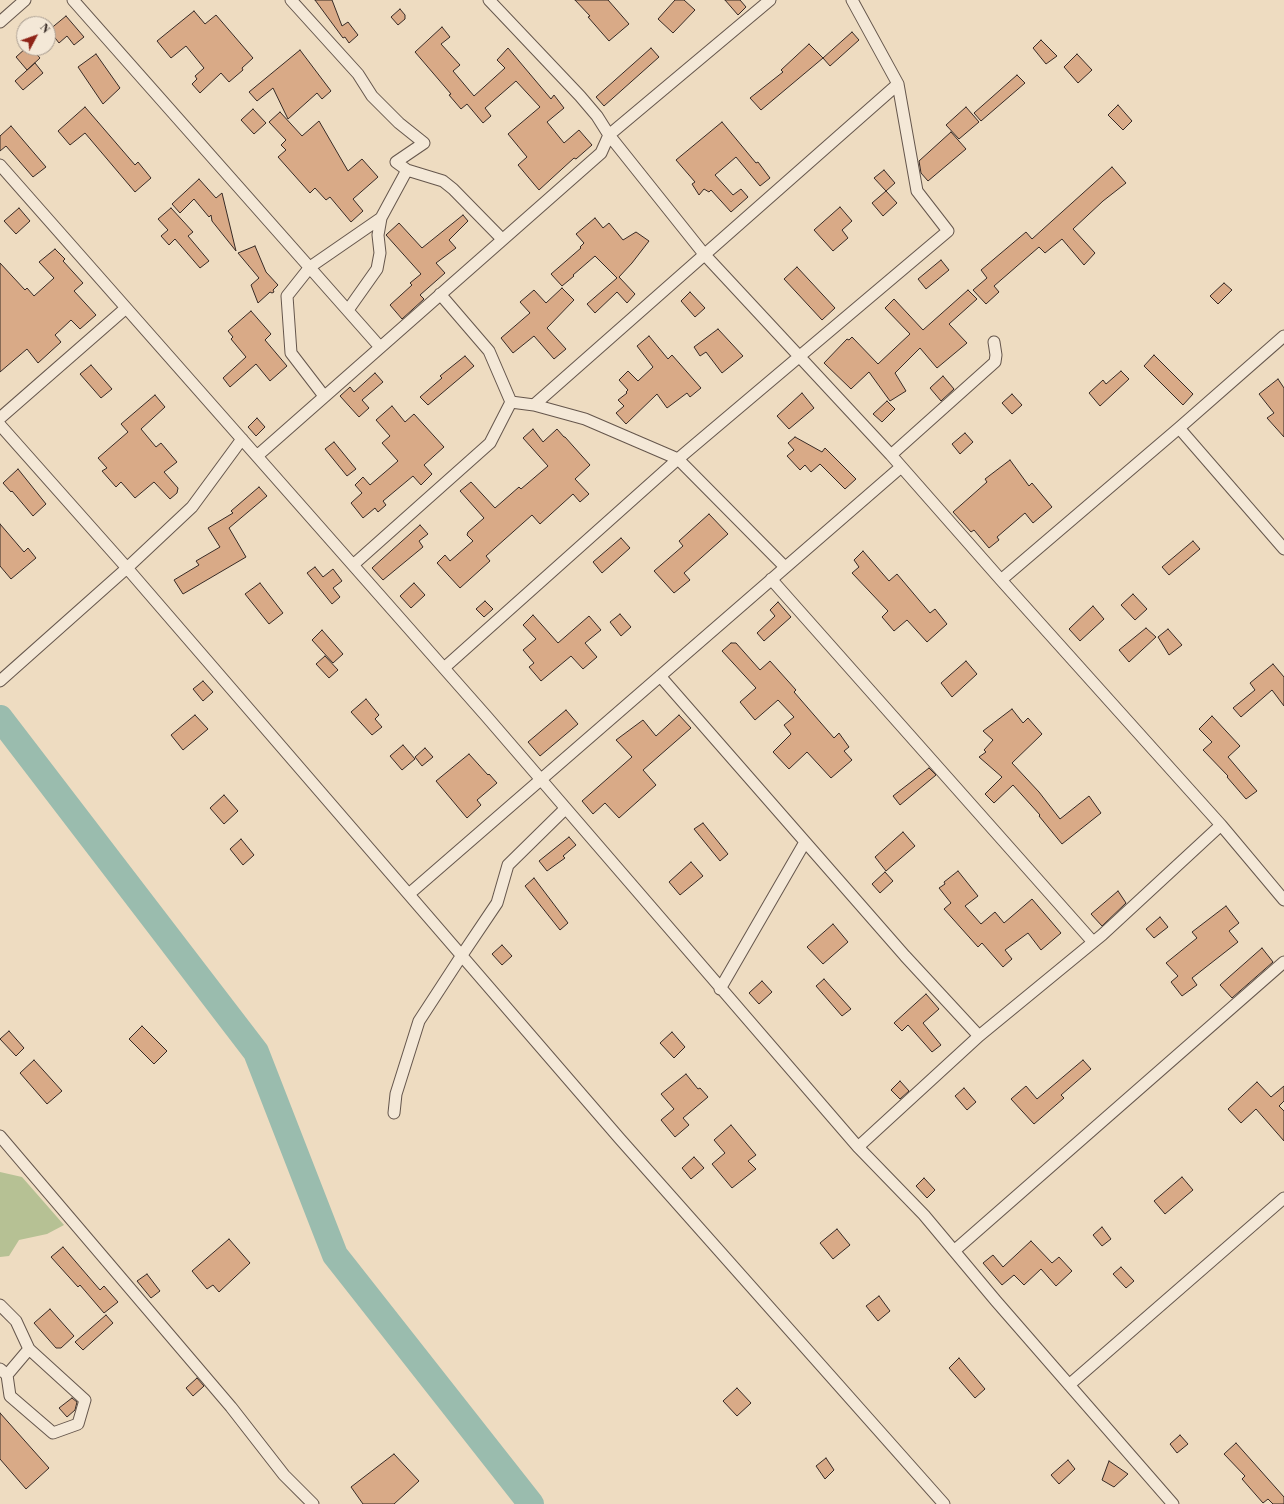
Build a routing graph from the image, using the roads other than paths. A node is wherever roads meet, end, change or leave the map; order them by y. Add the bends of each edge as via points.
1 (25, 0) edge
2 (73, 0) edge
3 (291, 0) edge
4 (489, 0) edge
5 (770, 0) edge
6 (852, 0) edge
7 (0, 22) edge
8 (898, 84) junction
9 (609, 135) junction
10 (0, 165) edge
11 (407, 170) junction
12 (380, 218) junction
13 (502, 239) junction
14 (704, 254) junction
15 (310, 268) junction
16 (440, 294) junction
17 (126, 308) junction
18 (348, 310) junction
19 (1284, 336) edge
20 (994, 342) dead end
21 (380, 346) junction
22 (800, 356) junction
23 (324, 396) junction
24 (510, 402) junction
25 (534, 405) junction
26 (0, 418) edge
27 (0, 425) edge
28 (1180, 428) junction
29 (242, 439) junction
30 (891, 455) junction
31 (257, 456) junction
32 (678, 459) junction
33 (901, 466) junction
34 (1284, 549) edge
35 (353, 565) junction
36 (785, 567) junction
37 (127, 568) junction
38 (771, 579) junction
39 (1001, 580) junction
40 (444, 668) junction
41 (660, 676) junction
42 (0, 681) edge
43 (540, 779) junction
44 (566, 809) junction
45 (1221, 825) junction
46 (805, 842) junction
47 (409, 894) junction
48 (1284, 900) edge
49 (1093, 942) junction
50 (462, 955) junction
51 (1284, 962) edge
52 (720, 989) junction
53 (979, 1036) junction
54 (394, 1113) dead end
55 (0, 1136) edge
56 (858, 1147) junction
57 (1284, 1198) edge
58 (954, 1251) junction
59 (0, 1305) edge
60 (30, 1349) junction
61 (4, 1372) edge
62 (1069, 1385) junction
63 (940, 1502) edge
64 (313, 1504) edge
65 (1173, 1504) edge

1 - 7 street
2 - 15 street
3 - 11 street via 358,74 372,96 424,143 396,162
4 - 9 street via 580,96
5 - 9 street
6 - 8 street
8 - 14 street
8 - 22 street via 917,191 948,231
9 - 13 street via 601,153
9 - 14 street
10 - 17 street
11 - 12 street
11 - 13 street via 443,181
12 - 15 street
12 - 18 street via 380,253 377,269
13 - 16 street
14 - 22 street
14 - 25 street
15 - 18 street
15 - 23 street via 287,296 291,353
16 - 21 street
16 - 24 street via 489,351
17 - 26 street
17 - 29 street
18 - 21 street
19 - 28 street
20 - 30 street via 996,362
21 - 23 street
22 - 30 street
22 - 32 street
23 - 31 street
24 - 25 street
24 - 35 street via 490,443
25 - 32 street via 585,419
27 - 37 street
28 - 34 street
28 - 39 street
29 - 31 street
29 - 37 street via 192,508
30 - 33 street
31 - 35 street
32 - 36 street
32 - 40 street
33 - 36 street
33 - 39 street
35 - 40 street
36 - 38 street
37 - 42 street
37 - 47 street
38 - 41 street
38 - 49 street
39 - 45 street
40 - 43 street
41 - 43 street
41 - 46 street
43 - 44 street
43 - 47 street
44 - 50 street via 508,865 497,903
44 - 52 street
45 - 48 street
45 - 49 street
46 - 52 street
46 - 53 street
47 - 50 street
49 - 53 street
50 - 54 street via 419,1021 396,1094
50 - 63 street via 620,1139
51 - 58 street
52 - 56 street
53 - 56 street
55 - 64 street via 231,1407 284,1475
56 - 58 street via 924,1215
57 - 62 street
58 - 62 street
59 - 60 street via 16,1321
60 - 61 street
60 - 61 street via 85,1400 78,1424 53,1433 10,1396
62 - 65 street

